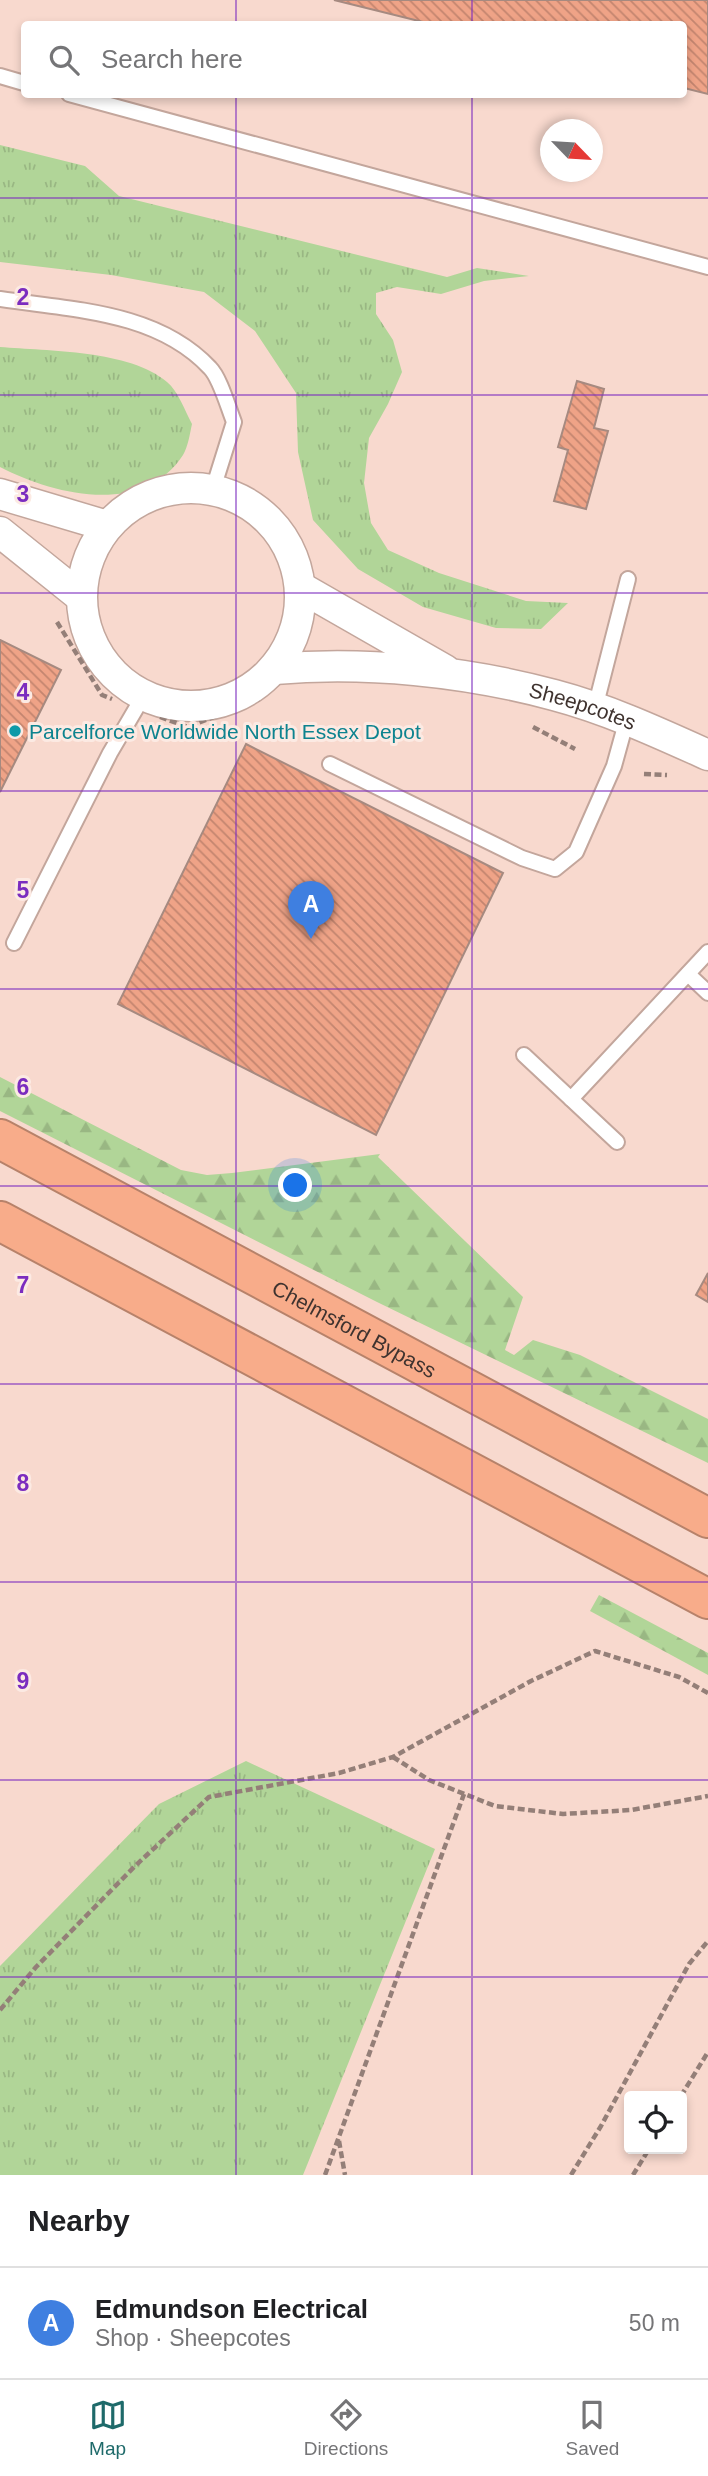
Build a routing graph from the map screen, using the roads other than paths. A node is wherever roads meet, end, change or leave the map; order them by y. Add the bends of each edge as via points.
1 (0, 76) edge
2 (21, 82) edge
3 (84, 98) edge
4 (708, 267) edge
5 (0, 299) edge
6 (213, 489) junction
7 (0, 494) edge
8 (107, 526) junction
9 (0, 532) edge
10 (628, 579) dead end
11 (300, 587) junction
12 (81, 597) junction
13 (274, 669) junction
14 (451, 673) junction
15 (144, 695) junction
16 (595, 708) junction
17 (627, 719) junction
18 (708, 755) edge
19 (330, 764) dead end
20 (14, 943) dead end
21 (708, 951) edge
22 (688, 974) junction
23 (708, 993) edge
24 (524, 1055) dead end
25 (570, 1099) junction
26 (0, 1139) edge
27 (617, 1142) dead end
28 (0, 1221) edge
29 (708, 1518) edge
30 (708, 1599) edge

1 - 2 lane
3 - 4 lane
5 - 6 lane via 116,316 170,335 212,369 234,422
6 - 8 street via 155,494 129,507
6 - 11 street via 245,502 272,524 291,553
7 - 8 street
8 - 12 street via 88,559
9 - 12 street
10 - 16 lane
11 - 13 street via 299,612 287,653
11 - 14 street, Sheepcotes
12 - 15 street via 85,625 96,652 113,675
13 - 14 street, Sheepcotes via 313,666
13 - 15 street via 244,693 209,705 171,705
14 - 16 street, Sheepcotes
15 - 20 lane
16 - 17 street, Sheepcotes
17 - 18 street, Sheepcotes
17 - 19 lane via 614,766 576,852 555,869 522,858
21 - 22 lane
22 - 23 lane
22 - 25 lane
24 - 25 lane
25 - 27 lane
26 - 29 highway, Chelmsford Bypass
28 - 30 highway

